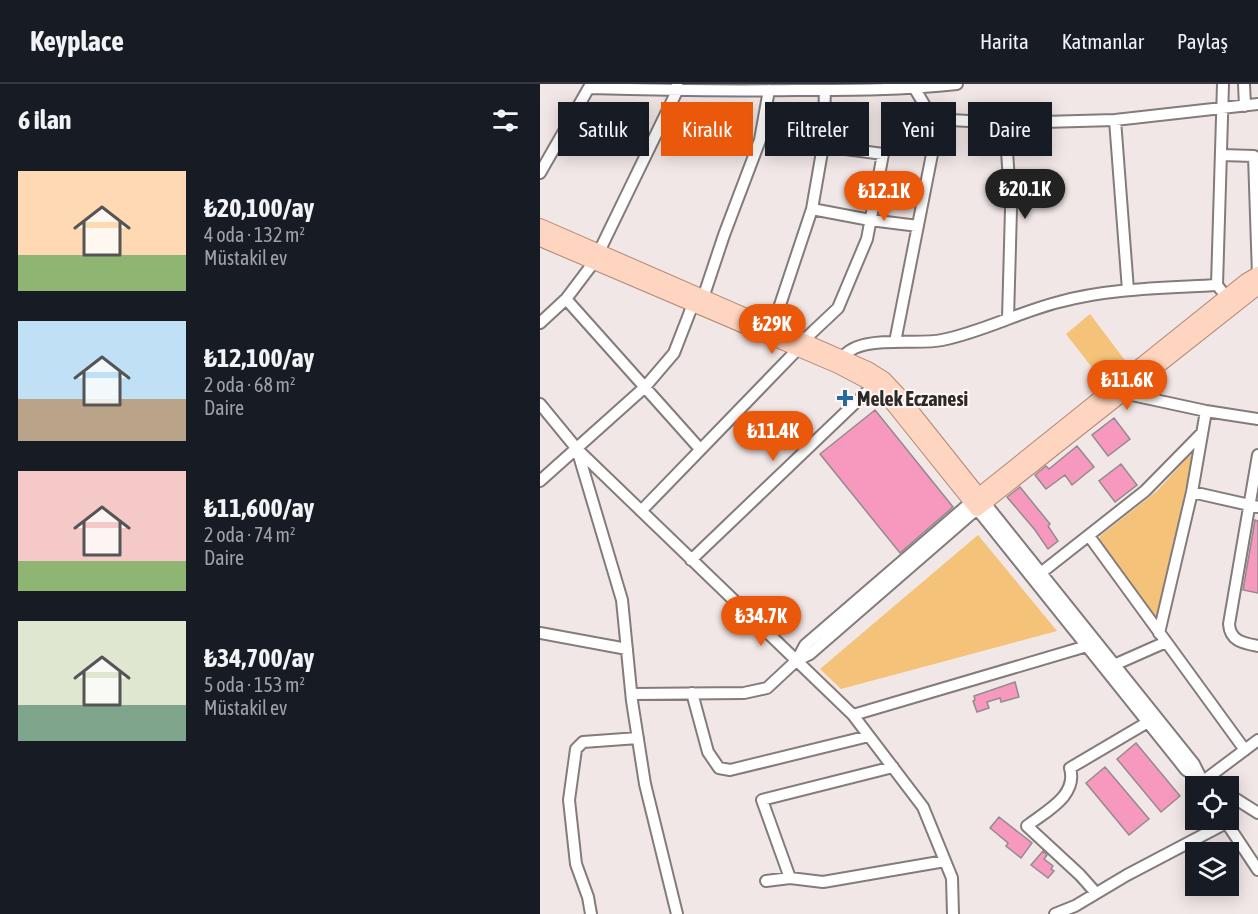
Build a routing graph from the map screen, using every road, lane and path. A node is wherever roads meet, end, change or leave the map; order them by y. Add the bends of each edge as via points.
1 (957, 84) edge
2 (1223, 84) edge
3 (1244, 84) edge
4 (590, 86) edge
5 (677, 87) edge
6 (747, 87) edge
7 (855, 87) edge
8 (915, 88) junction
9 (769, 90) junction
10 (825, 90) junction
11 (825, 102) edge
12 (923, 102) edge
13 (1258, 104) edge
14 (1245, 106) junction
15 (1222, 109) junction
16 (1115, 120) junction
17 (1052, 122) edge
18 (869, 152) edge
19 (1221, 155) junction
20 (821, 156) edge
21 (932, 156) edge
22 (1007, 156) edge
23 (1256, 156) edge
24 (540, 173) edge
25 (812, 209) junction
26 (870, 220) junction
27 (540, 226) edge
28 (918, 226) junction
29 (540, 239) edge
30 (596, 257) junction
31 (1258, 274) edge
32 (1217, 285) junction
33 (1258, 287) edge
34 (1128, 290) junction
35 (566, 299) junction
36 (1229, 301) junction
37 (699, 303) junction
38 (1008, 319) junction
39 (540, 323) edge
40 (773, 326) junction
41 (895, 342) junction
42 (801, 344) junction
43 (840, 361) junction
44 (874, 385) junction
45 (645, 387) junction
46 (1118, 391) junction
47 (540, 404) edge
48 (1206, 411) junction
49 (1258, 419) edge
50 (1200, 435) junction
51 (577, 449) junction
52 (700, 449) junction
53 (1258, 455) edge
54 (540, 481) edge
55 (1192, 492) junction
56 (978, 502) junction
57 (1253, 506) edge
58 (641, 510) junction
59 (1089, 536) junction
60 (691, 560) junction
61 (1037, 576) junction
62 (540, 633) edge
63 (1162, 637) junction
64 (1091, 643) junction
65 (1258, 646) edge
66 (627, 649) junction
67 (796, 661) junction
68 (1114, 665) junction
69 (692, 693) junction
70 (632, 694) junction
71 (853, 715) junction
72 (1148, 722) junction
73 (869, 736) junction
74 (638, 738) junction
75 (1258, 740) edge
76 (1245, 750) junction
77 (893, 767) junction
78 (1194, 776) edge
79 (1201, 776) edge
80 (1216, 776) edge
81 (1239, 801) edge
82 (1258, 813) edge
83 (1209, 830) edge
84 (1231, 830) edge
85 (945, 861) junction
86 (1258, 870) edge
87 (790, 878) junction
88 (766, 881) dead end
89 (1096, 892) junction
90 (1076, 910) edge
91 (591, 914) edge
92 (677, 914) edge
93 (953, 914) edge
94 (1055, 914) edge

1 - 8 street
2 - 15 street
3 - 14 street
4 - 5 street
4 - 24 street
5 - 6 street
5 - 30 street
6 - 9 street
7 - 8 street
7 - 10 street
8 - 12 street
9 - 10 street
9 - 37 street via 760,140
10 - 11 street
13 - 14 street
14 - 15 street
15 - 16 street
15 - 19 street
16 - 17 street
16 - 34 street
18 - 26 street via 883,154
19 - 23 street
19 - 32 street
20 - 25 street
21 - 28 street
22 - 38 street via 1011,209
23 - 31 street
25 - 26 street
25 - 40 street
26 - 28 street
26 - 42 street via 867,239 838,308
27 - 30 main road
28 - 41 street
29 - 30 main road
30 - 35 street via 584,279
30 - 37 main road
31 - 36 main road
32 - 34 street
32 - 36 street
33 - 36 main road
34 - 38 street via 1060,301
35 - 39 street
35 - 45 street
36 - 46 main road
37 - 40 main road
37 - 42 main road
37 - 45 street via 674,353
38 - 41 street via 938,341
40 - 42 main road
41 - 43 street via 855,347
42 - 43 main road
42 - 52 street
43 - 44 main road
43 - 56 main road via 884,380 899,395
44 - 56 main road
44 - 60 street
45 - 51 street
45 - 52 street
46 - 48 street
46 - 56 main road
47 - 51 street
48 - 49 street
48 - 50 street
50 - 55 street
50 - 59 street via 1145,491
51 - 54 street
51 - 58 street
51 - 66 street via 622,600
52 - 58 street
53 - 57 street
55 - 57 street
55 - 63 street
56 - 61 street
56 - 67 street via 810,654
57 - 65 street via 1228,624 1236,640
58 - 60 street
59 - 61 street
59 - 63 street
60 - 67 street
61 - 64 street
62 - 66 street
63 - 68 street
63 - 76 street
64 - 68 street
64 - 71 street
64 - 72 street
66 - 70 street
67 - 69 street via 767,688 744,693
67 - 71 street
68 - 79 street
69 - 70 street
69 - 73 street via 708,752 719,768 730,770
70 - 74 street
71 - 73 street
72 - 78 street
72 - 89 street via 1070,768 1071,782 1066,794 1027,825
73 - 77 street
74 - 91 street via 583,742 576,749 569,800 576,864
74 - 92 street via 645,784
75 - 76 street
76 - 80 street
77 - 85 street via 923,807
77 - 87 street via 762,800
81 - 82 street
83 - 89 street
84 - 86 street
85 - 87 street via 823,882
85 - 93 street via 952,879
87 - 88 street
89 - 90 street
90 - 94 street

